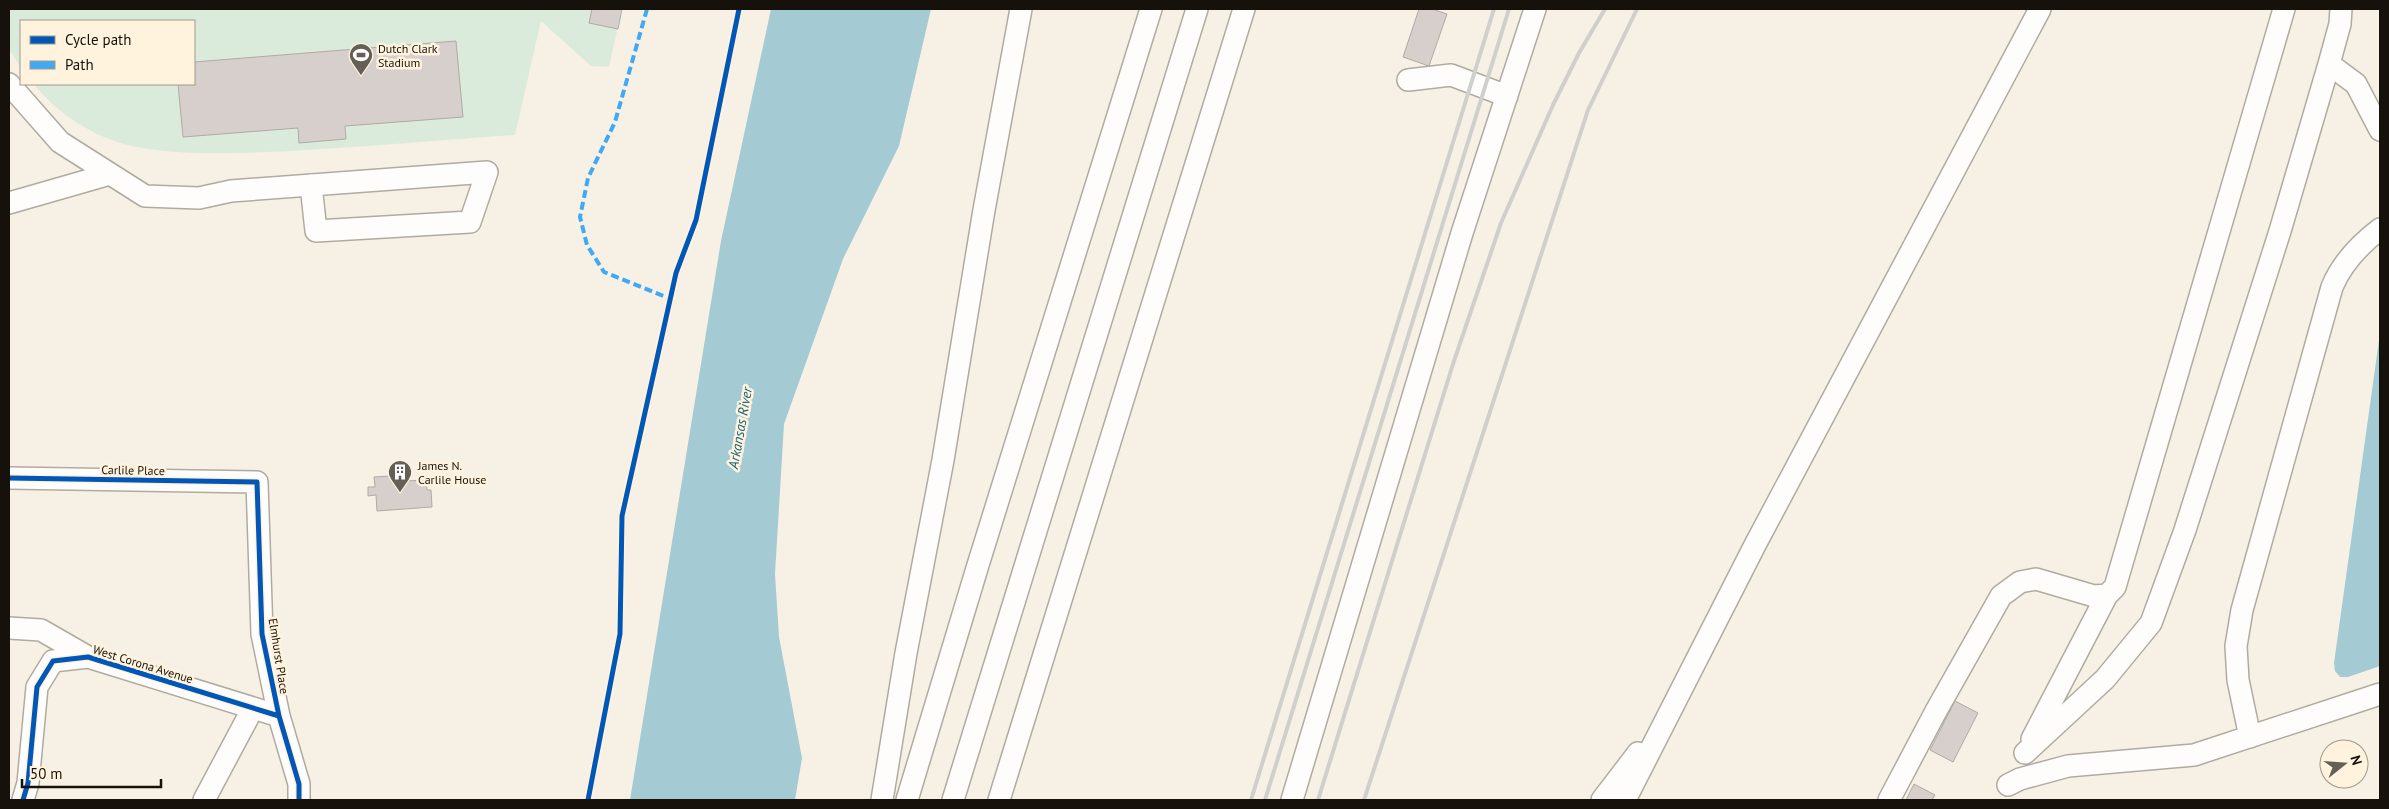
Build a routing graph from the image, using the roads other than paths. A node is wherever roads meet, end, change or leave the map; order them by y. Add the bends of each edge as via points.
1 (1021, 9) edge
2 (1151, 9) edge
3 (1198, 9) edge
4 (1244, 9) edge
5 (1535, 9) edge
6 (2040, 9) edge
7 (2284, 9) edge
8 (2341, 9) edge
9 (2329, 64) junction
10 (1408, 80) dead end
11 (9, 84) edge
12 (1507, 96) junction
13 (2380, 130) edge
14 (110, 174) junction
15 (311, 184) junction
16 (9, 202) edge
17 (2380, 229) edge
18 (9, 478) edge
19 (257, 482) joint
20 (2107, 595) junction
21 (9, 628) edge
22 (88, 657) junction
23 (2380, 694) edge
24 (1674, 705) junction
25 (252, 708) junction
26 (279, 716) junction
27 (2250, 737) junction
28 (2025, 753) junction
29 (2006, 793) edge
30 (22, 800) edge
31 (204, 800) edge
32 (299, 800) edge
33 (882, 800) edge
34 (907, 800) edge
35 (953, 800) edge
36 (999, 800) edge
37 (1292, 800) edge
38 (1602, 800) edge
39 (1625, 800) edge
40 (1889, 800) edge

1 - 33 street
2 - 34 street
3 - 35 street
4 - 36 street
5 - 12 street
6 - 24 street via 1768,518
7 - 20 street via 2115,587
8 - 9 street
9 - 13 street via 2356,84
9 - 28 street via 2197,492 2151,623 2105,679
10 - 12 street via 1450,75
11 - 14 street via 60,142
12 - 37 street
14 - 15 street via 145,196 200,198 231,191
14 - 16 street
15 - 15 street via 399,178 487,172 470,222 316,231
17 - 27 street via 2351,255 2332,287 2242,610 2236,646 2238,680
18 - 19 street, Carlile Place
19 - 26 street, Elmhurst Place via 262,634
20 - 28 street
20 - 40 street via 2079,593 2036,579 2020,582 2001,596
21 - 22 street via 41,630
22 - 25 street, West Corona Avenue
22 - 30 street, West Corona Avenue via 53,662 37,687 28,783
23 - 27 street
24 - 38 street
24 - 39 street
25 - 26 street, West Corona Avenue
25 - 31 street
26 - 32 street, Elmhurst Place via 299,784
27 - 29 street via 2194,755 2068,766 2020,780
28 - 29 street

